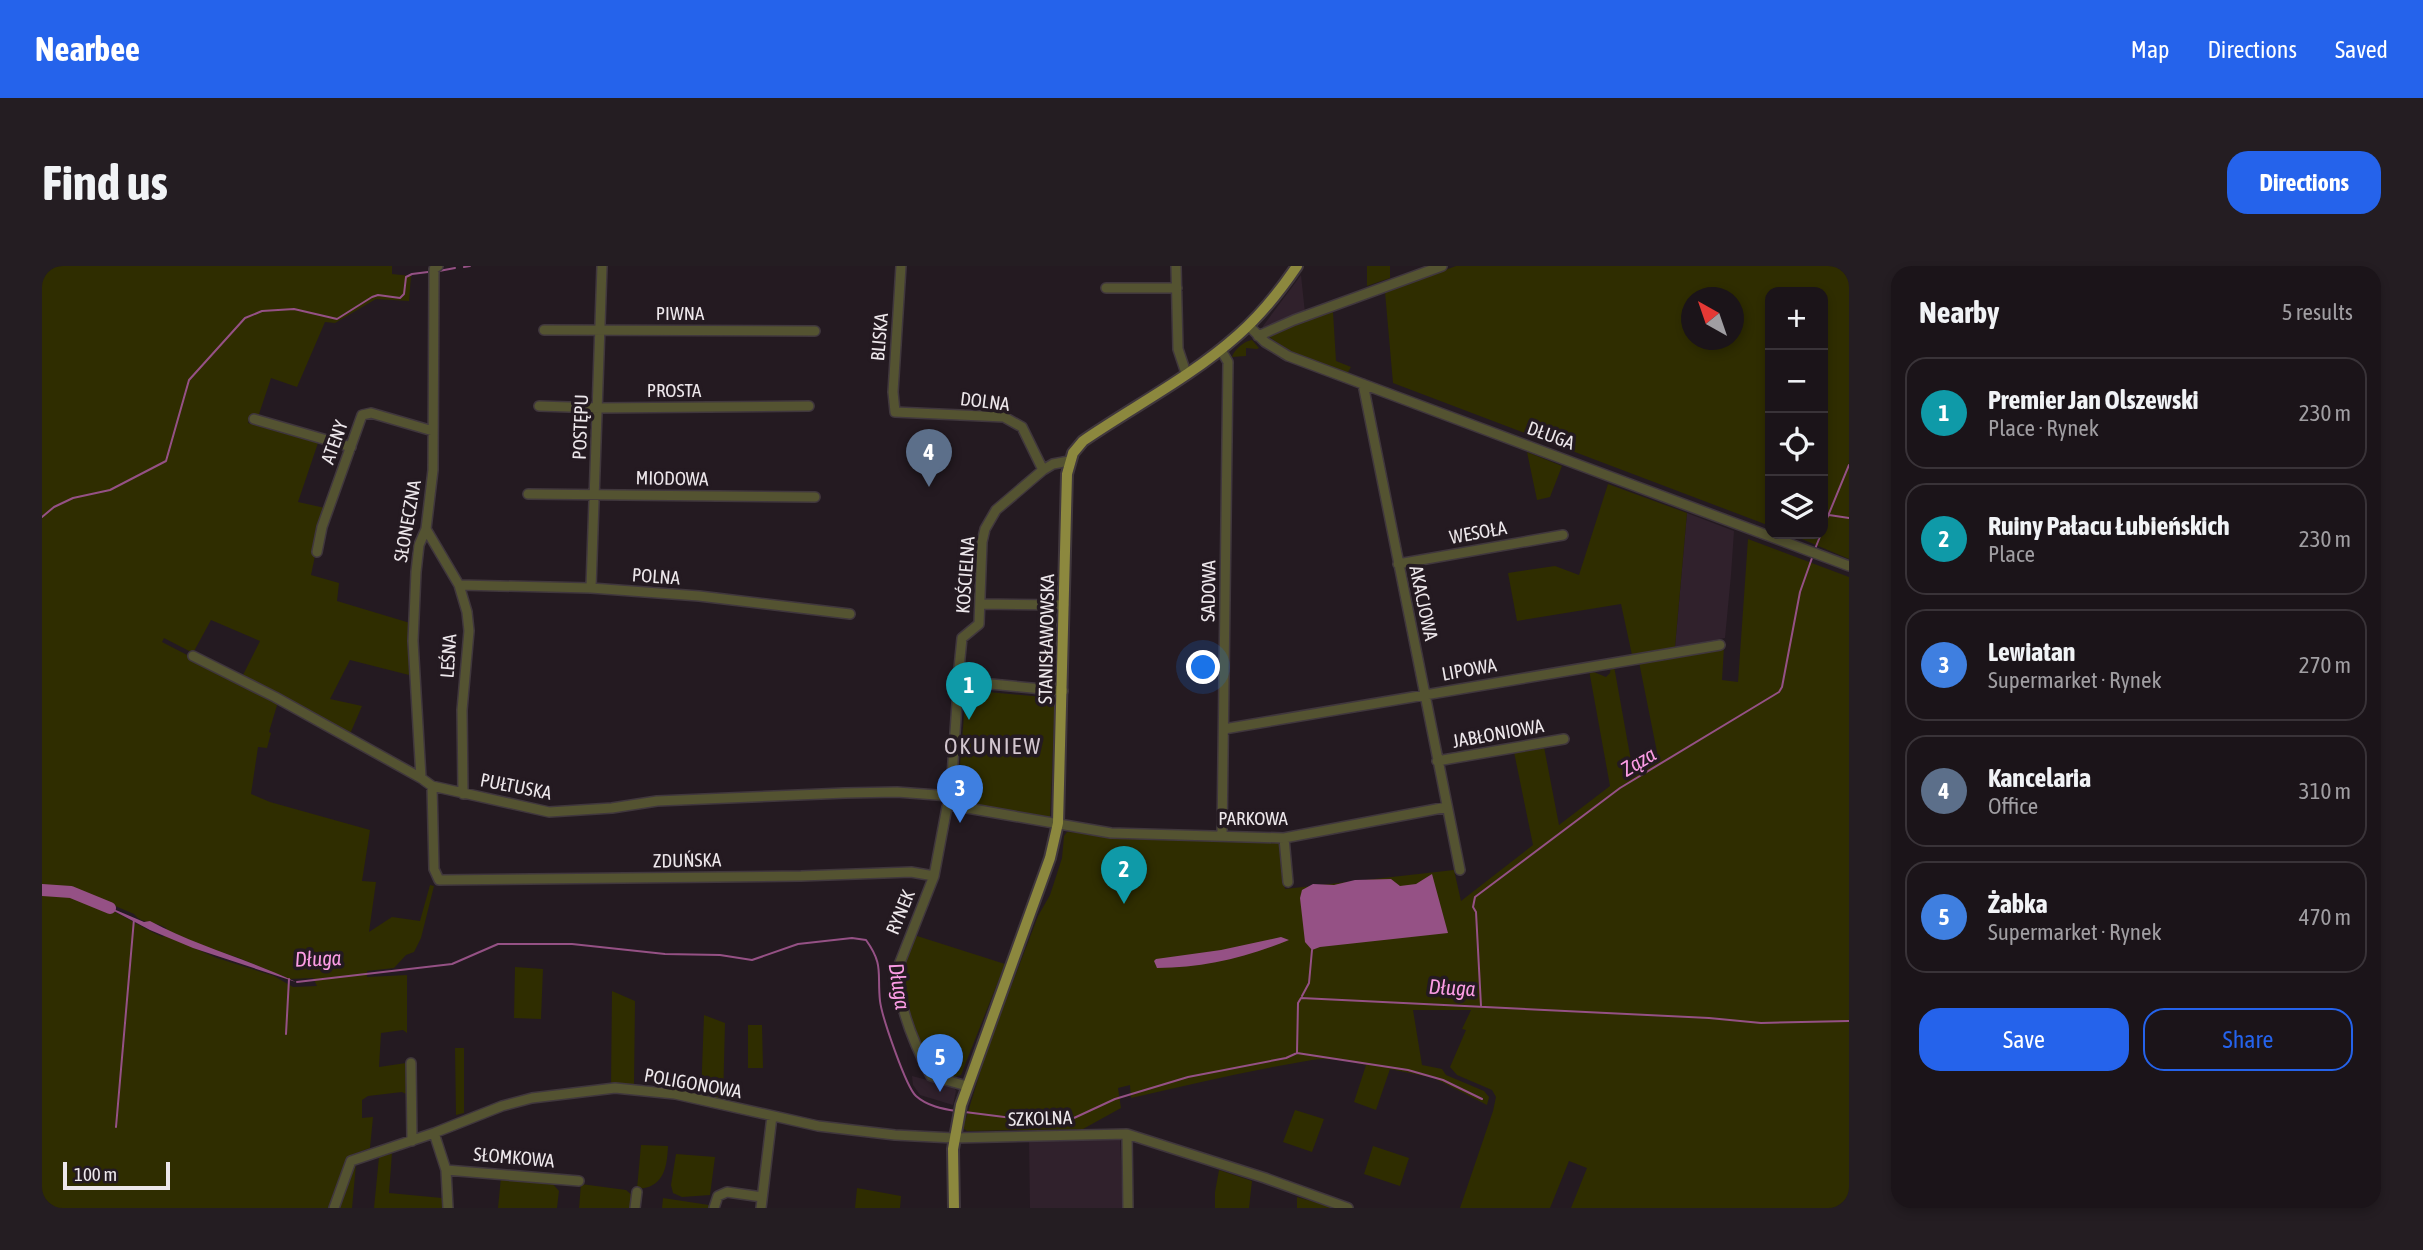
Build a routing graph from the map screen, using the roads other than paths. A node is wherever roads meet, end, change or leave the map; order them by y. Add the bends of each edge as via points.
1 (602, 266) edge
2 (901, 266) edge
3 (1177, 266) edge
4 (1297, 266) edge
5 (1442, 266) edge
6 (436, 268) edge
7 (1106, 288) dead end
8 (1177, 288) junction
9 (1249, 326) junction
10 (544, 330) dead end
11 (600, 330) junction
12 (815, 331) dead end
13 (1258, 336) junction
14 (1221, 350) junction
15 (1186, 373) junction
16 (1363, 384) junction
17 (539, 406) dead end
18 (809, 406) dead end
19 (599, 408) junction
20 (895, 412) joint
21 (254, 419) dead end
22 (433, 431) junction
23 (351, 447) junction
24 (1069, 461) junction
25 (1043, 470) junction
26 (528, 494) dead end
27 (596, 494) junction
28 (815, 497) dead end
29 (426, 529) junction
30 (1563, 535) dead end
31 (317, 552) dead end
32 (1398, 564) junction
33 (1849, 566) edge
34 (458, 585) junction
35 (591, 588) junction
36 (980, 604) junction
37 (1064, 605) junction
38 (850, 614) dead end
39 (1720, 645) dead end
40 (192, 656) dead end
41 (960, 684) junction
42 (1063, 691) junction
43 (1425, 694) junction
44 (1224, 729) junction
45 (1564, 739) dead end
46 (1437, 761) junction
47 (421, 778) junction
48 (432, 786) junction
49 (463, 794) junction
50 (950, 801) junction
51 (1447, 807) junction
52 (1058, 823) junction
53 (1222, 836) junction
54 (1284, 838) junction
55 (1460, 870) dead end
56 (934, 876) junction
57 (1289, 882) dead end
58 (411, 1063) dead end
59 (967, 1086) junction
60 (772, 1116) junction
61 (434, 1133) junction
62 (1127, 1135) junction
63 (954, 1138) junction
64 (412, 1141) junction
65 (446, 1170) junction
66 (579, 1181) dead end
67 (637, 1192) dead end
68 (762, 1197) junction
69 (334, 1208) edge
70 (448, 1208) edge
71 (635, 1208) edge
72 (714, 1208) edge
73 (761, 1208) edge
74 (954, 1208) edge
75 (1128, 1208) edge
76 (1348, 1208) edge

1 - 11 street, POSTĘPU
2 - 20 street, BLISKA via 892,393
3 - 8 street
4 - 9 main road
5 - 13 street
6 - 22 street, SŁONECZNA
7 - 8 street
8 - 15 street via 1178,349
9 - 13 street, DŁUGA
9 - 14 main road
10 - 11 street, PIWNA
11 - 12 street, PIWNA
11 - 19 street, POSTĘPU
13 - 16 street, DŁUGA via 1288,356
14 - 15 main road
14 - 44 street, SADOWA via 1228,362
15 - 24 main road via 1083,442
16 - 32 street, AKACJOWA
16 - 33 street, DŁUGA
17 - 19 street, PROSTA
18 - 19 street, PROSTA
19 - 27 street, POSTĘPU
20 - 25 street, DOLNA via 1004,417 1022,428
21 - 23 street
22 - 23 street, ATENY via 371,413 362,415
22 - 29 street, SŁONECZNA
23 - 31 street, ATENY
24 - 25 street, KOŚCIELNA
24 - 37 main road, STANISŁAWOWSKA
25 - 36 street, KOŚCIELNA via 996,510 985,529
26 - 27 street, MIODOWA
27 - 28 street, MIODOWA
27 - 35 street, POSTĘPU
29 - 34 street, LEŚNA
29 - 47 street, SŁONECZNA via 419,545 413,641
30 - 32 street, WESOŁA
32 - 43 street, AKACJOWA
34 - 35 street, POLNA
34 - 49 street, LEŚNA via 469,631 463,698
35 - 38 street, POLNA
36 - 37 street
36 - 41 street, KOŚCIELNA via 977,626 961,638
37 - 42 main road, STANISŁAWOWSKA
39 - 43 street, LIPOWA
40 - 47 street, PUŁTUSKA
41 - 42 street
41 - 50 street, RYNEK
42 - 52 main road, STANISŁAWOWSKA
43 - 44 street, LIPOWA
43 - 46 street, AKACJOWA
44 - 53 street, SADOWA
45 - 46 street, JABŁONIOWA
46 - 51 street, AKACJOWA
47 - 48 street, PUŁTUSKA
48 - 49 street, PUŁTUSKA
48 - 56 street, ZDUŃSKA via 434,869 439,880 911,872
49 - 50 street, PUŁTUSKA via 549,812 657,801 819,794 897,792
50 - 52 street via 967,810
50 - 56 street, RYNEK
51 - 54 street, PARKOWA
51 - 55 street, AKACJOWA
52 - 53 street, PARKOWA via 1111,833
52 - 59 main road, STANISŁAWOWSKA via 1050,858
53 - 54 street, PARKOWA
54 - 57 street
56 - 59 street, RYNEK via 905,945 897,970 898,987 931,1076
58 - 64 street
59 - 63 main road, STANISŁAWOWSKA
60 - 61 street, POLIGONOWA via 675,1094 615,1088 532,1098
60 - 63 street, POLIGONOWA via 851,1131
60 - 68 street
61 - 64 street, POLIGONOWA
61 - 65 street
62 - 63 street, SZKOLNA
62 - 75 street
62 - 76 street, SZKOLNA
63 - 74 main road, STANISŁAWOWSKA
64 - 69 street, POLIGONOWA via 351,1161
65 - 66 street, SŁOMKOWA
65 - 70 street
67 - 71 street
68 - 72 street via 727,1192 718,1196
68 - 73 street

